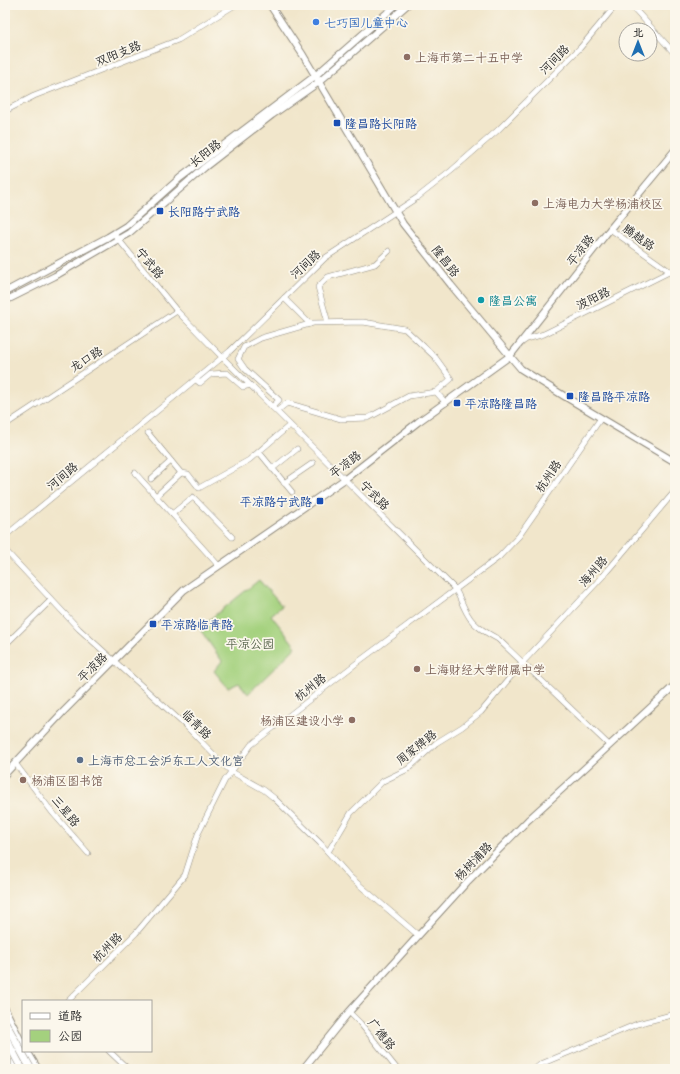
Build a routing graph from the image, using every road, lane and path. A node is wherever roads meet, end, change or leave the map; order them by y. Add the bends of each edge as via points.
1 (235, 5) edge
2 (270, 5) edge
3 (396, 5) edge
4 (407, 5) edge
5 (616, 5) edge
6 (631, 5) edge
7 (675, 54) edge
8 (315, 76) junction
9 (319, 82) junction
10 (5, 111) edge
11 (675, 150) edge
12 (395, 211) junction
13 (610, 229) junction
14 (114, 234) junction
15 (119, 241) junction
16 (389, 251) dead end
17 (672, 270) edge
18 (675, 275) edge
19 (5, 292) edge
20 (284, 298) junction
21 (8, 300) edge
22 (178, 311) junction
23 (327, 318) dead end
24 (310, 324) junction
25 (520, 344) junction
26 (510, 356) junction
27 (222, 357) junction
28 (196, 380) junction
29 (250, 385) junction
30 (436, 392) junction
31 (446, 403) junction
32 (274, 409) junction
33 (601, 418) junction
34 (5, 425) edge
35 (290, 425) junction
36 (148, 433) dead end
37 (298, 449) dead end
38 (258, 452) junction
39 (171, 461) junction
40 (675, 462) edge
41 (313, 463) dead end
42 (272, 469) junction
43 (135, 472) dead end
44 (181, 473) junction
45 (152, 479) dead end
46 (345, 479) junction
47 (284, 483) junction
48 (675, 491) edge
49 (292, 492) dead end
50 (156, 496) junction
51 (172, 514) junction
52 (5, 536) edge
53 (232, 537) dead end
54 (5, 550) edge
55 (219, 566) junction
56 (455, 589) junction
57 (51, 600) junction
58 (5, 644) edge
59 (114, 660) junction
60 (523, 662) junction
61 (675, 685) edge
62 (609, 745) junction
63 (15, 763) junction
64 (232, 772) junction
65 (5, 774) edge
66 (88, 852) dead end
67 (328, 852) junction
68 (418, 935) junction
69 (69, 1000) edge
70 (5, 1009) edge
71 (349, 1012) junction
72 (675, 1014) edge
73 (5, 1022) edge
74 (5, 1037) edge
75 (5, 1042) edge
76 (22, 1043) edge
77 (22, 1047) edge
78 (28, 1052) edge
79 (110, 1052) edge
80 (14, 1061) junction
81 (14, 1069) edge
82 (21, 1069) edge
83 (31, 1069) edge
84 (38, 1069) edge
85 (128, 1069) edge
86 (303, 1069) edge
87 (397, 1069) edge
88 (535, 1069) edge

1 - 10 street, 双阳支路 via 178,40 34,96
2 - 8 main road, 隆昌路
3 - 8 main road, 长阳路
4 - 9 main road, 长阳路
5 - 12 street, 河间路 via 580,48 498,130 439,182
6 - 7 street
8 - 9 main road, 隆昌路
8 - 14 main road, 长阳路 via 180,178
9 - 12 main road, 隆昌路
9 - 15 main road, 长阳路 via 206,166
11 - 13 main road, 平凉路
12 - 20 street, 河间路 via 325,258
12 - 26 main road, 隆昌路 via 410,234
13 - 17 street, 腾越路
13 - 25 main road, 平凉路
14 - 15 street, 宁武路
14 - 19 main road, 长阳路
15 - 21 main road, 长阳路
15 - 22 street, 宁武路
16 - 23 street via 375,264 328,277 318,287
17 - 18 street, 腾越路
17 - 25 street, 波阳路
19 - 21 street
20 - 24 street
20 - 27 street, 河间路
22 - 27 street, 宁武路
22 - 34 street, 龙口路
24 - 30 street via 363,322 405,329 435,357 451,379
24 - 32 street via 260,338 244,347 238,359 245,369 279,400
25 - 26 main road, 平凉路
26 - 31 main road, 平凉路
26 - 33 main road, 隆昌路 via 521,368
27 - 28 street, 河间路
27 - 29 street, 宁武路
28 - 29 street via 200,383 211,374 227,373 243,387
28 - 52 street, 河间路
29 - 32 street, 宁武路
30 - 31 street
30 - 32 street via 409,396 368,418 342,419 287,403
31 - 46 main road, 平凉路
32 - 35 street, 宁武路
33 - 40 main road, 隆昌路
33 - 56 street, 杭州路 via 519,536 499,557
35 - 38 street
35 - 46 street, 宁武路
36 - 39 street
37 - 42 street
38 - 42 street
38 - 44 street via 249,460 199,488 188,474
39 - 44 street
39 - 45 street
41 - 47 street
42 - 47 street
43 - 50 street
44 - 50 street
46 - 55 main road, 平凉路
46 - 56 street, 宁武路
47 - 49 street
48 - 60 street, 海州路 via 588,593
50 - 51 street
51 - 53 street via 194,496
51 - 55 street
54 - 57 street, 临青路
55 - 59 main road, 平凉路 via 184,590
56 - 60 street, 宁武路 via 473,622 498,639
56 - 64 street, 杭州路 via 251,745
57 - 58 street
57 - 59 street, 临青路
59 - 63 main road, 平凉路
59 - 64 street, 临青路
60 - 62 street, 宁武路
60 - 67 street, 周家牌路 via 481,712 436,743 408,769 383,781 359,803
61 - 62 main road, 杨树浦路
62 - 68 main road, 杨树浦路 via 528,820
63 - 65 main road, 平凉路
63 - 66 street, 三星路 via 52,812
64 - 67 street, 临青路 via 256,784 274,798
64 - 69 street, 杭州路 via 225,780 198,834 185,875 136,933
67 - 68 street, 临青路 via 350,877
68 - 71 main road, 杨树浦路
70 - 76 main road
71 - 86 main road, 杨树浦路
71 - 87 street, 广德路
72 - 88 street via 637,1024 541,1064
73 - 83 highway, bridge
74 - 82 highway, bridge
75 - 80 main road
77 - 80 street
78 - 84 main road
79 - 85 street
80 - 81 street
80 - 82 main road

